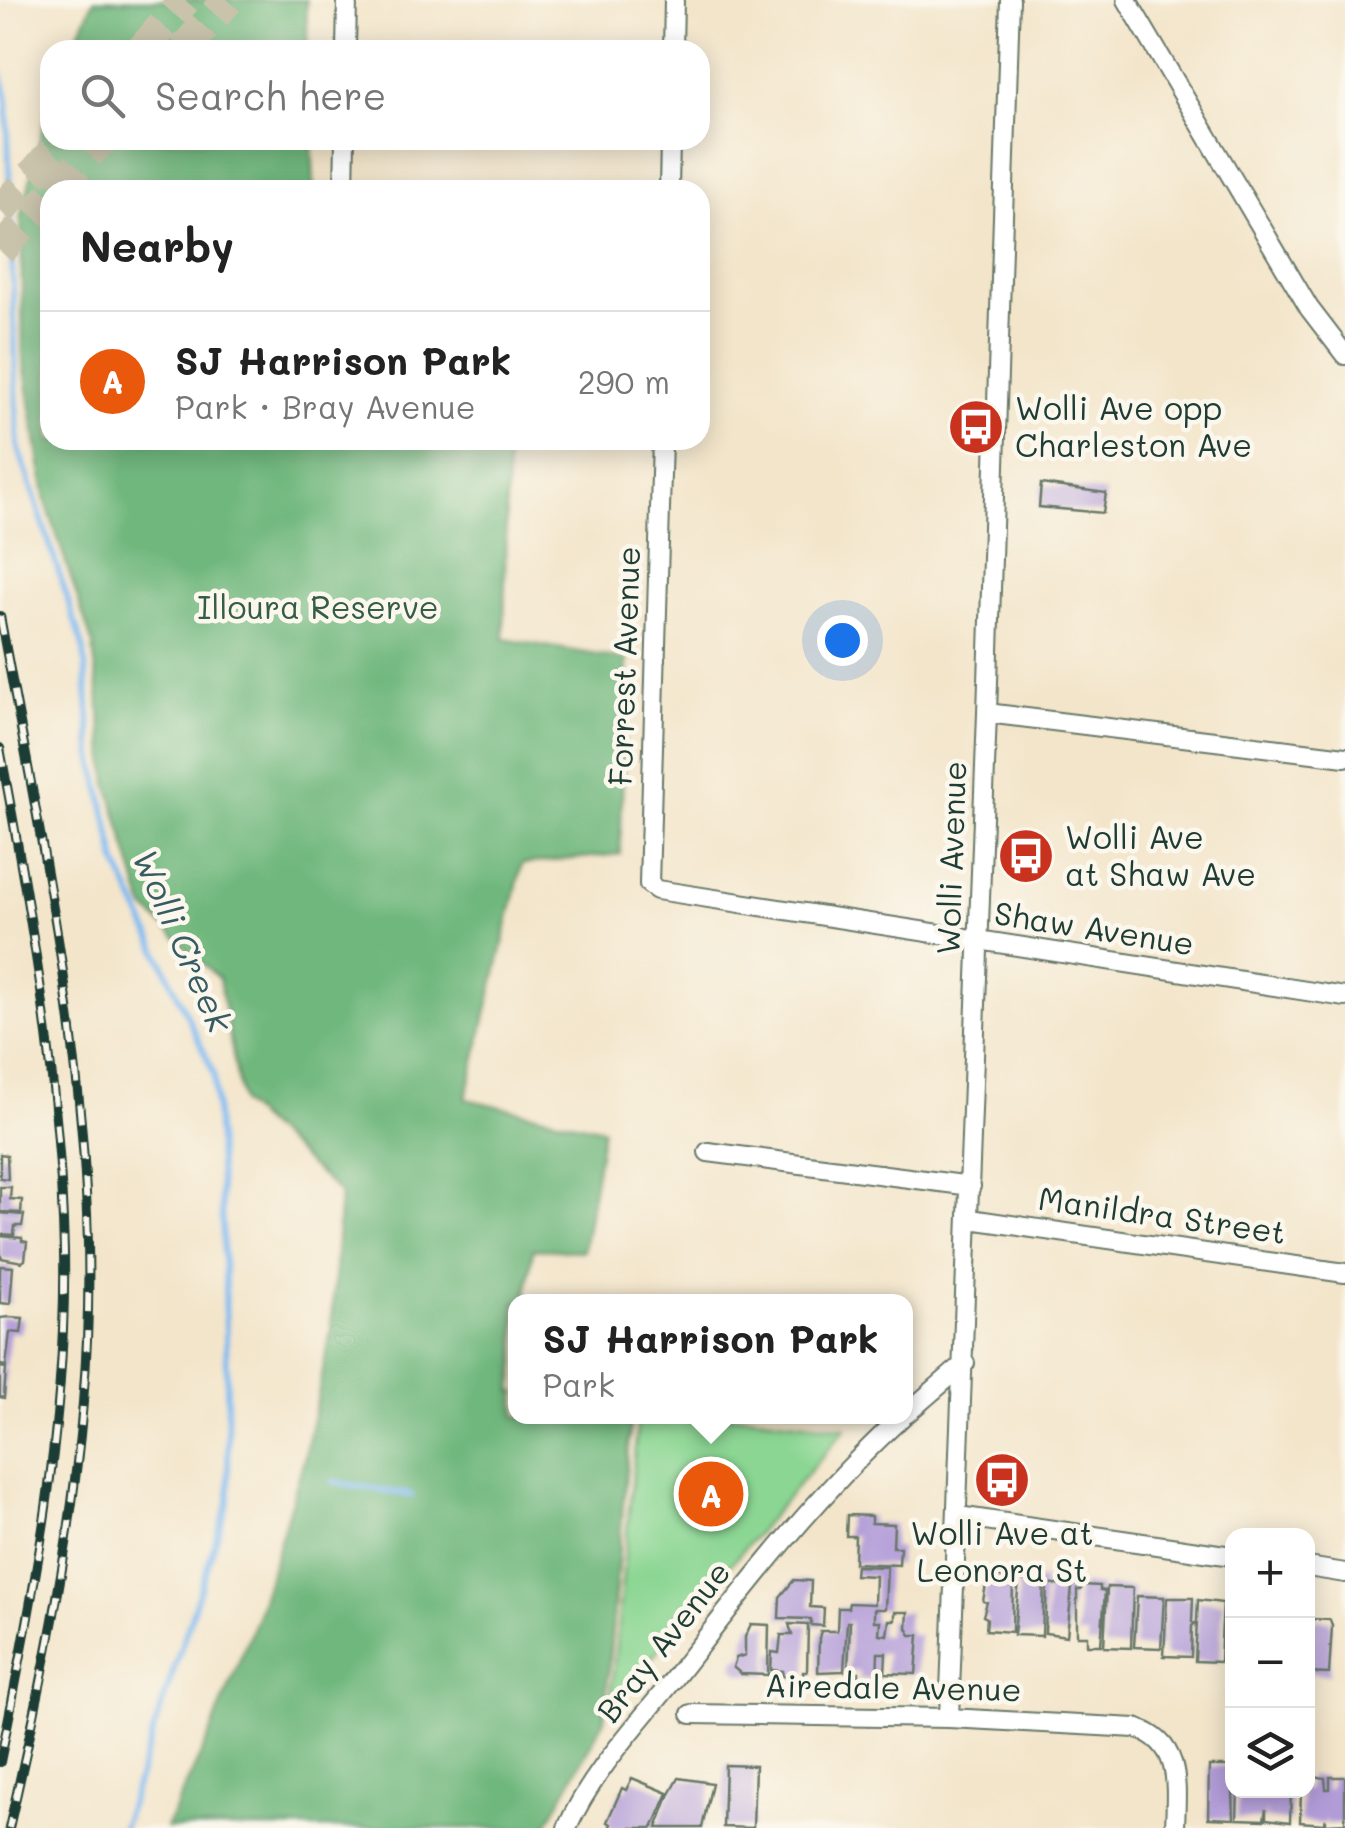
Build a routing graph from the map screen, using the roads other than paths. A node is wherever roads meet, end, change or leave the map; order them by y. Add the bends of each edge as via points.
1 (347, 0) edge
2 (674, 0) edge
3 (1010, 0) edge
4 (1127, 0) edge
5 (346, 40) edge
6 (673, 40) edge
7 (345, 150) edge
8 (670, 150) edge
9 (344, 180) edge
10 (669, 180) edge
11 (1345, 355) edge
12 (662, 450) edge
13 (988, 713) junction
14 (1345, 757) edge
15 (657, 890) joint
16 (980, 941) junction
17 (1345, 998) edge
18 (708, 1152) dead end
19 (970, 1186) junction
20 (970, 1219) junction
21 (1345, 1273) edge
22 (964, 1363) junction
23 (913, 1408) edge
24 (896, 1424) edge
25 (958, 1516) junction
26 (1225, 1555) edge
27 (1315, 1568) edge
28 (1345, 1572) edge
29 (691, 1714) dead end
30 (949, 1718) junction
31 (567, 1828) edge
32 (1175, 1828) edge

1 - 5 street
2 - 6 street
3 - 13 street, Wolli Avenue
4 - 11 street via 1309,308
7 - 9 street
8 - 10 street
12 - 15 street, Forrest Avenue via 649,884
13 - 14 street
13 - 16 street, Wolli Avenue
15 - 16 street, Shaw Avenue
16 - 17 street, Shaw Avenue
16 - 19 street, Wolli Avenue
18 - 19 street
19 - 20 street, Wolli Avenue
20 - 21 street, Manildra Street
20 - 22 street, Wolli Avenue
22 - 23 street, Bray Avenue
22 - 25 street, Wolli Avenue
24 - 31 street, Bray Avenue via 762,1567 591,1783
25 - 26 street
25 - 30 street, Wolli Avenue
27 - 28 street
29 - 30 street, Airedale Avenue
30 - 32 street, Airedale Avenue via 1093,1723 1150,1732 1170,1750

